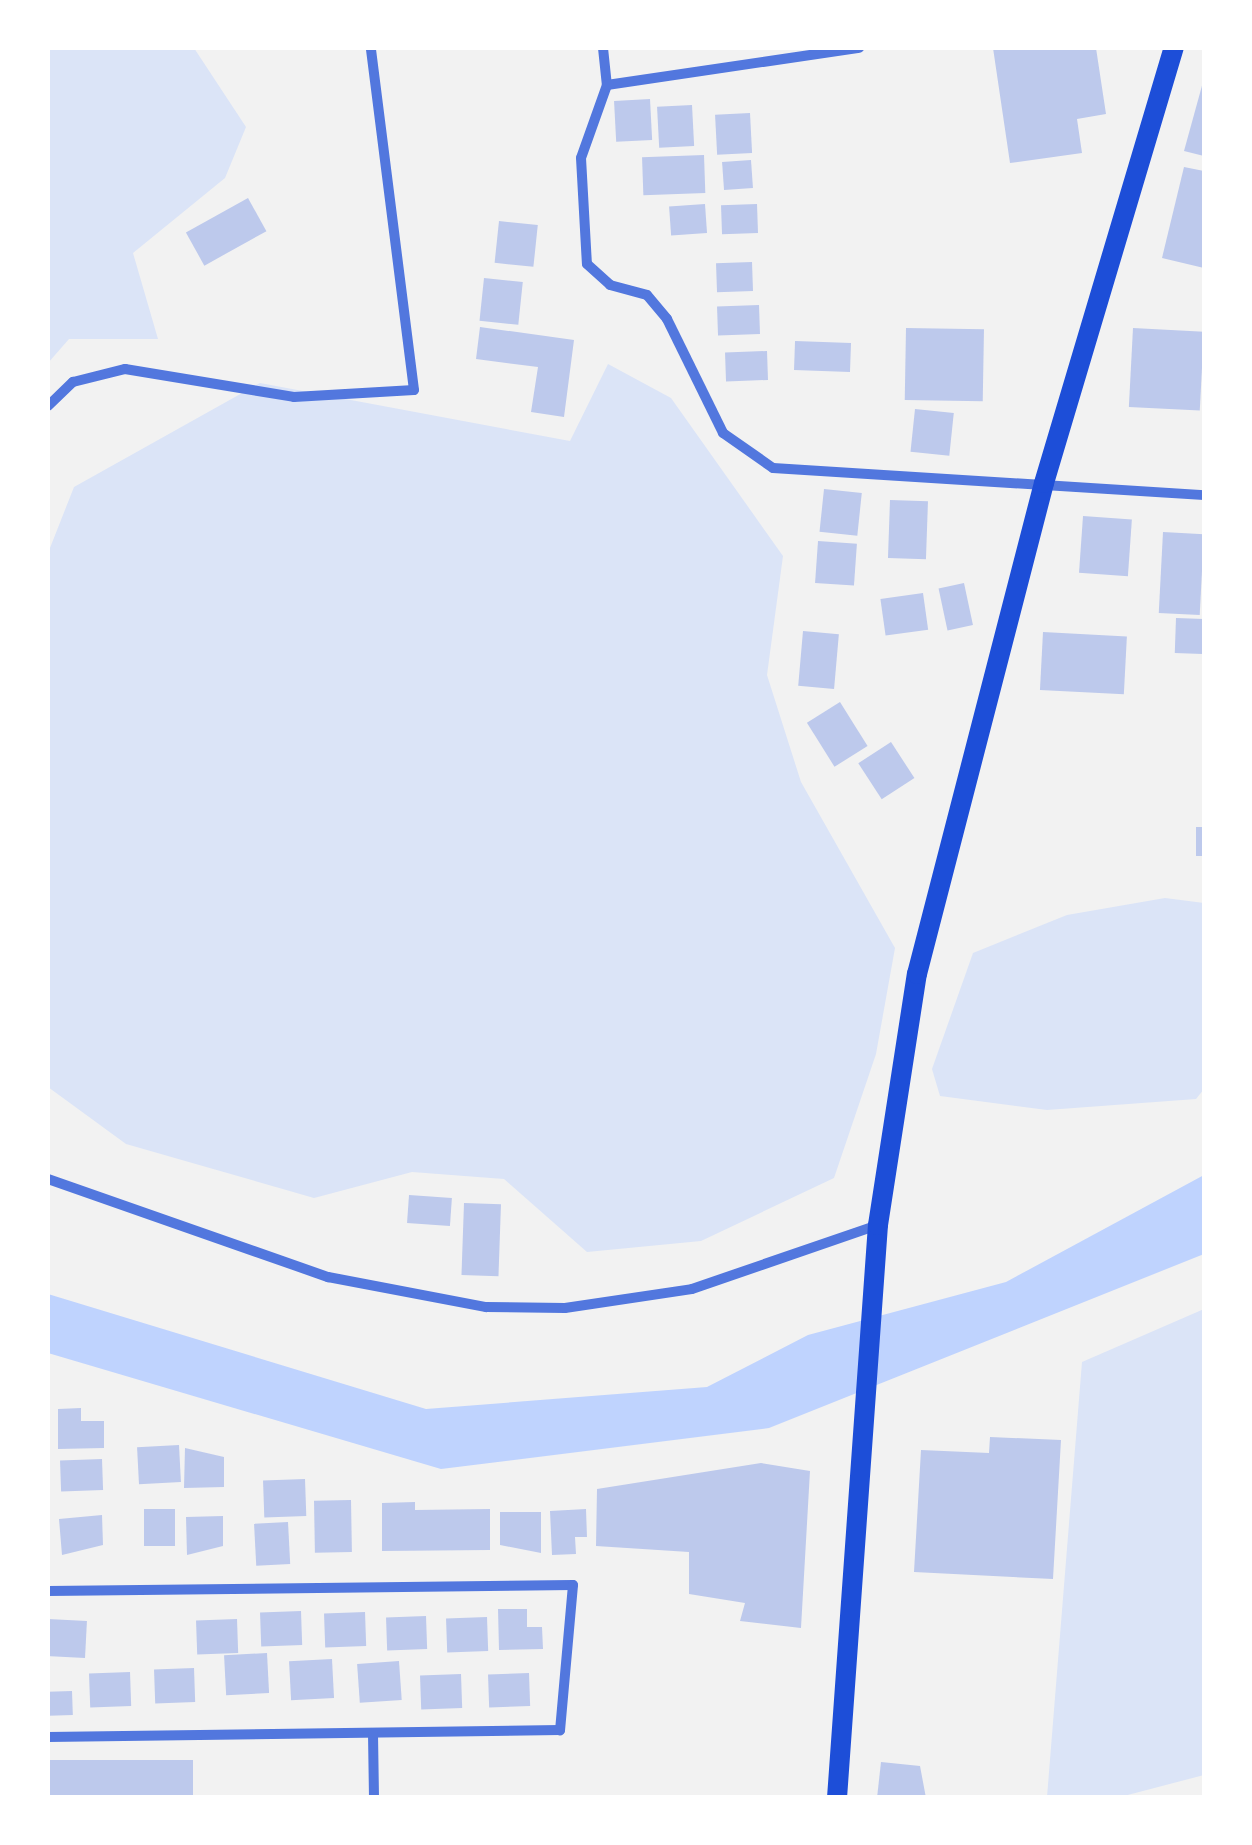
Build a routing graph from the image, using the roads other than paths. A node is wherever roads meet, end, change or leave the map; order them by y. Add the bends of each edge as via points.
1 (371, 48) edge
2 (603, 48) edge
3 (859, 48) edge
4 (1174, 48) edge
5 (607, 85) junction
6 (48, 406) edge
7 (1044, 483) junction
8 (1204, 495) edge
9 (48, 1179) edge
10 (877, 1235) junction
11 (48, 1591) edge
12 (373, 1734) junction
13 (48, 1737) edge
14 (374, 1798) edge
15 (837, 1798) edge

1 - 6 street via 414,390 294,398 125,369 74,382
2 - 5 street
3 - 5 street
4 - 7 main road
5 - 7 street via 581,158 587,264 610,285 647,295 668,319 723,433 774,468
7 - 8 street
7 - 10 main road via 918,974
9 - 10 street via 328,1277 486,1307 565,1308 692,1289
10 - 15 main road
11 - 12 street via 574,1586 560,1730
12 - 13 street
12 - 14 street

